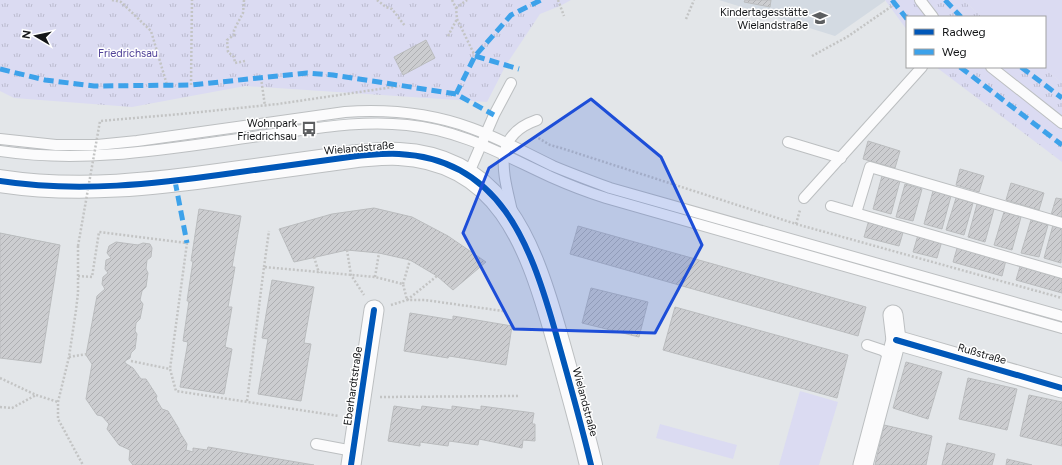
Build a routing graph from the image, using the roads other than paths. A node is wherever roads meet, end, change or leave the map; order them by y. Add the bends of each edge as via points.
1 (920, 0) edge
2 (932, 16) edge
3 (921, 68) edge
4 (992, 68) edge
5 (511, 83) dead end
6 (536, 120) dead end
7 (1062, 123) edge
8 (486, 134) junction
9 (511, 137) junction
10 (0, 139) edge
11 (788, 142) dead end
12 (481, 144) junction
13 (492, 148) junction
14 (0, 151) edge
15 (504, 153) junction
16 (841, 158) junction
17 (471, 168) junction
18 (0, 181) edge
19 (804, 198) dead end
20 (831, 206) dead end
21 (856, 213) junction
22 (1062, 223) edge
23 (515, 225) junction
24 (1062, 273) edge
25 (374, 310) road end
26 (893, 315) dead end
27 (1062, 316) edge
28 (1062, 328) edge
29 (867, 345) dead end
30 (894, 349) junction
31 (1062, 388) edge
32 (316, 444) dead end
33 (352, 458) edge
34 (591, 465) edge
35 (863, 465) edge

1 - 2 lane
3 - 16 lane
4 - 7 lane
5 - 8 lane
6 - 9 lane
8 - 9 lane
8 - 10 lane via 457,123 426,116 376,111 345,112 97,145 56,145
8 - 12 lane
9 - 13 lane
9 - 15 lane
9 - 27 lane via 559,168 610,188
11 - 16 lane
12 - 13 lane
12 - 14 lane via 440,130 375,123 346,124 96,156 36,156
12 - 17 lane
13 - 15 lane
13 - 17 lane
15 - 23 lane via 505,179
15 - 28 lane via 565,183 606,198
16 - 19 lane
17 - 18 street, Wielandstraße via 421,157 379,154 148,184 65,186
17 - 23 street, Wielandstraße
20 - 21 lane
21 - 22 lane via 870,167
21 - 24 lane
23 - 34 street, Wielandstraße via 540,278
25 - 33 street, Eberhardtstraße
26 - 30 street
29 - 30 lane via 882,350
30 - 31 street, Rußstraße
30 - 35 street
32 - 33 lane

